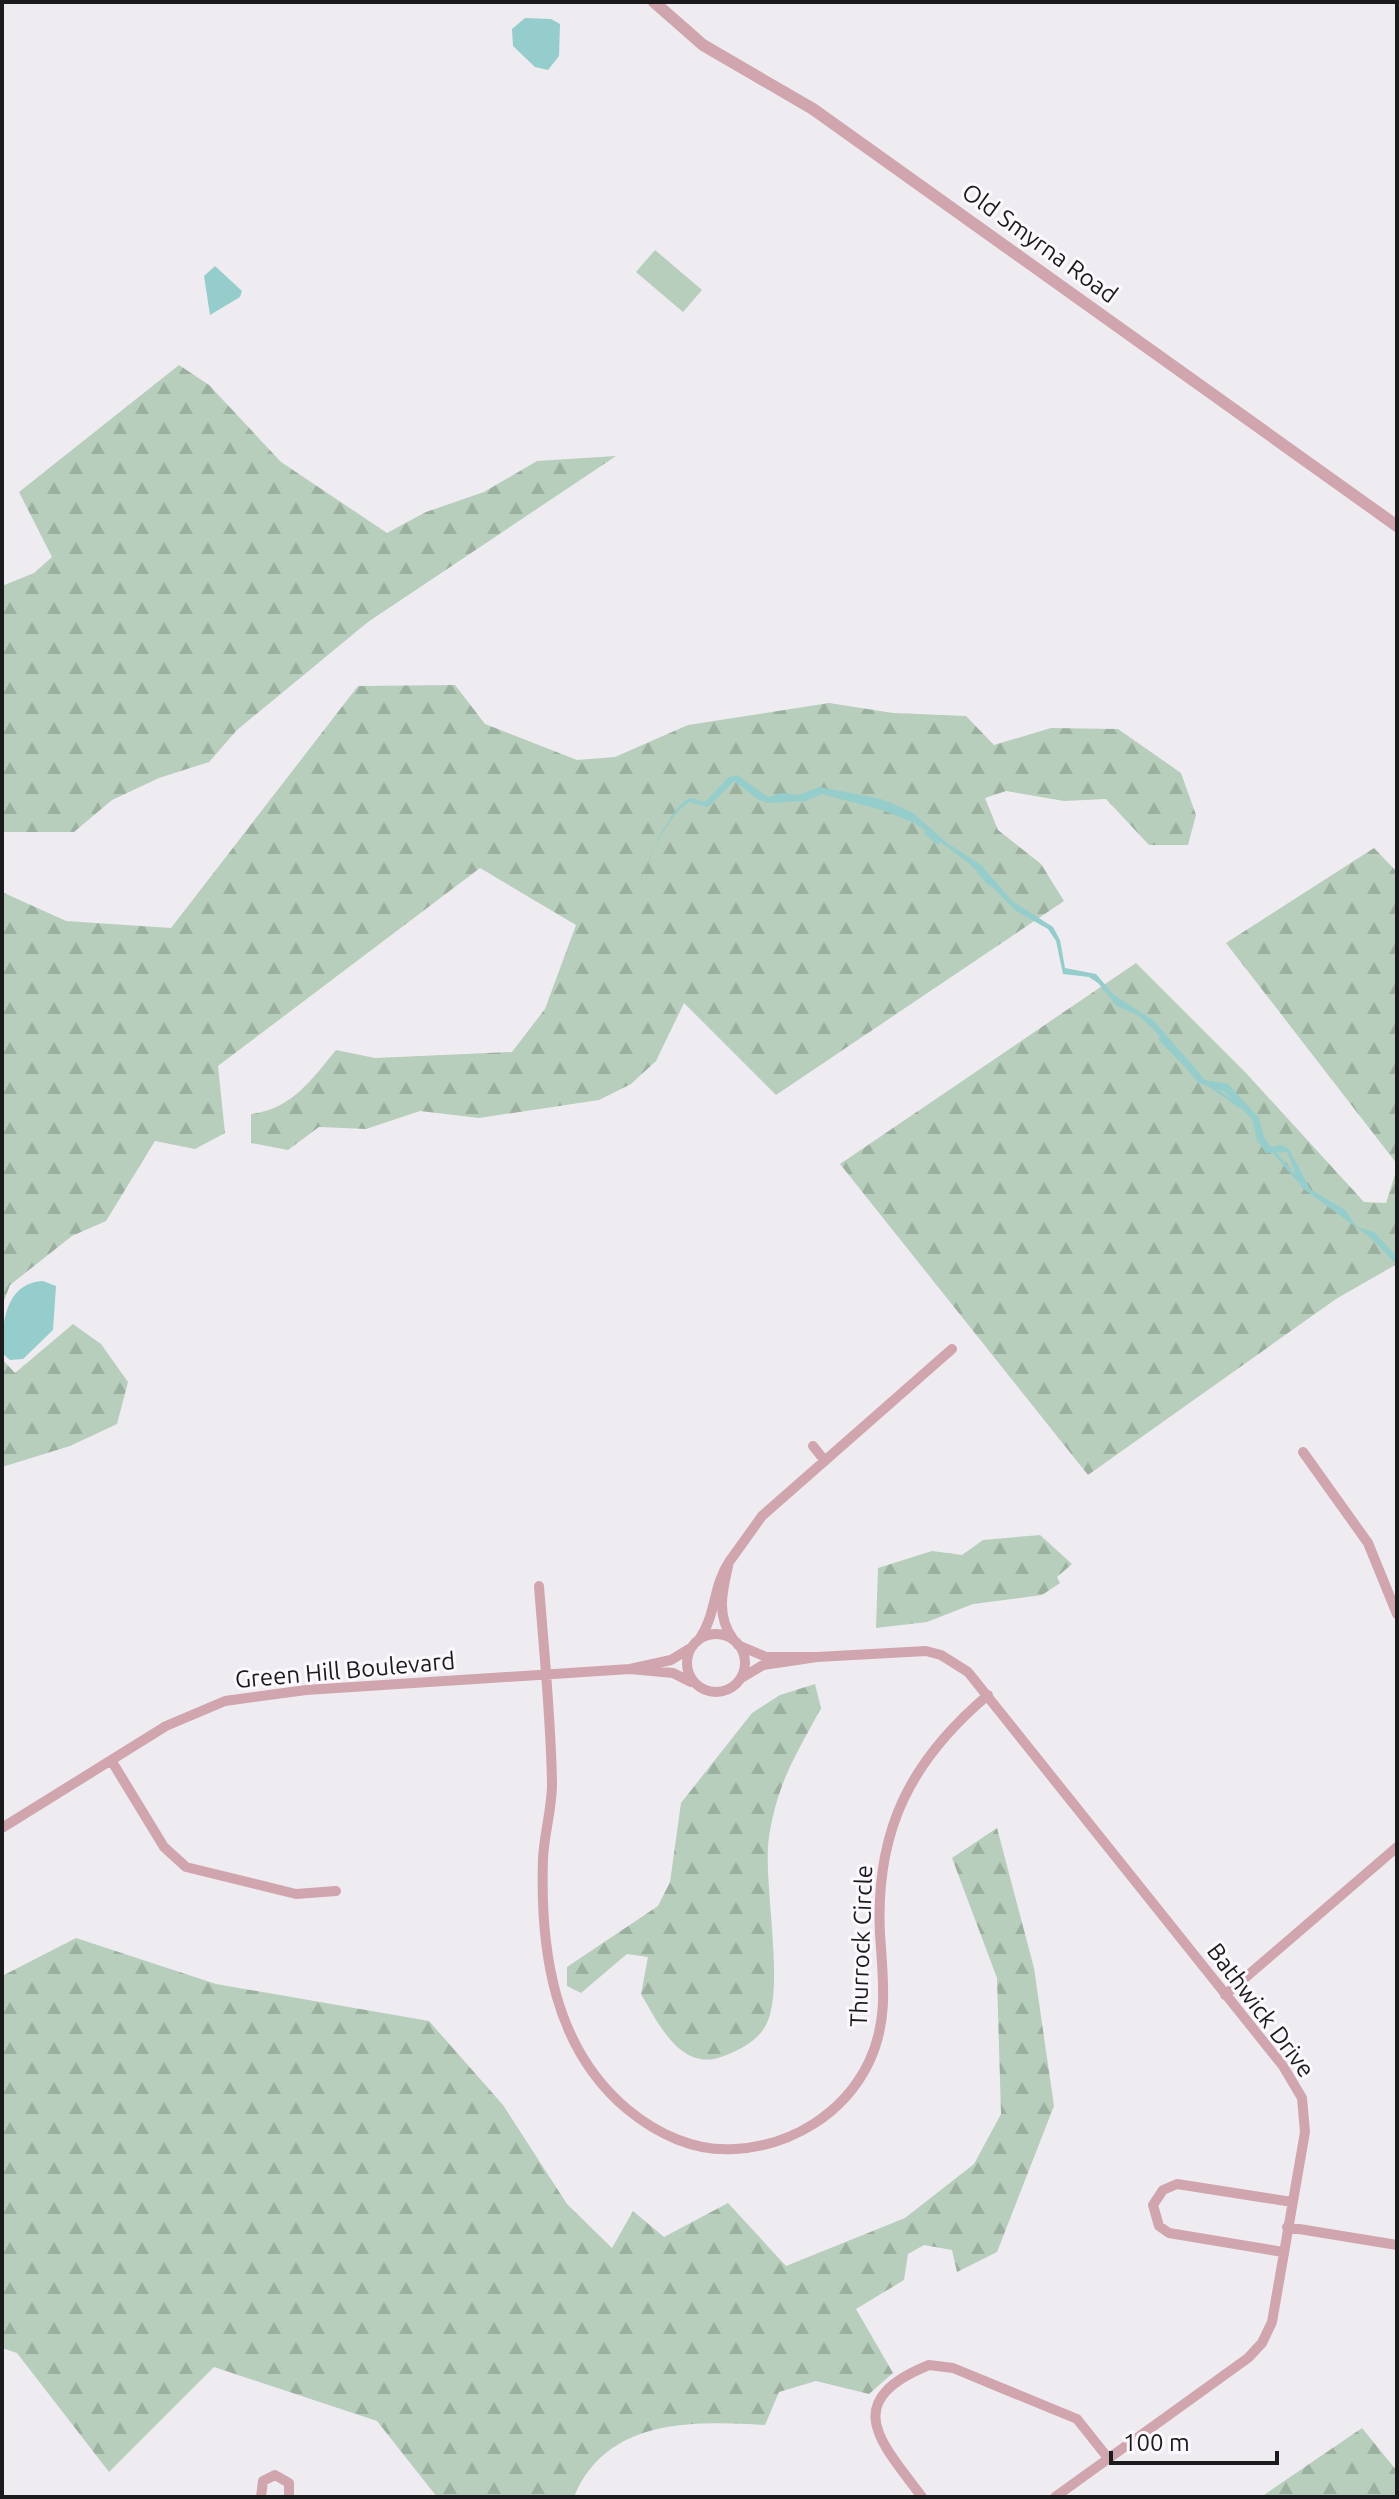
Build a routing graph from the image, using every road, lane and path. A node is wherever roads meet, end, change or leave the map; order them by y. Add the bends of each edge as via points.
1 (654, 2) edge
2 (1397, 526) edge
3 (952, 1349) dead end
4 (813, 1446) dead end
5 (1303, 1452) dead end
6 (825, 1461) junction
7 (729, 1562) junction
8 (539, 1586) dead end
9 (1397, 1614) edge
10 (694, 1643) junction
11 (736, 1643) junction
12 (817, 1657) junction
13 (630, 1669) junction
14 (546, 1675) junction
15 (739, 1681) junction
16 (698, 1687) junction
17 (988, 1695) junction
18 (111, 1760) junction
19 (2, 1828) edge
20 (1397, 1847) edge
21 (336, 1891) dead end
22 (1225, 1995) junction
23 (1292, 2202) junction
24 (1287, 2227) junction
25 (1397, 2245) edge
26 (1283, 2252) junction
27 (1108, 2458) junction
28 (1057, 2496) edge
29 (261, 2497) edge
30 (289, 2497) edge
31 (922, 2497) edge

1 - 2 street, Old Smyrna Road via 703,45 824,117
3 - 6 street
4 - 6 street
5 - 9 street via 1368,1543
6 - 7 street via 751,1528
7 - 10 street via 714,1590 707,1627
7 - 11 street via 721,1612
8 - 14 street, Thurrock Circle
10 - 11 street via 715,1634
10 - 13 street, Green Hill Boulevard via 671,1660
10 - 16 street via 687,1666
11 - 12 street, Bathwick Drive via 766,1657
11 - 15 street via 745,1662
12 - 15 street, Bathwick Drive via 759,1667
12 - 17 street, Bathwick Drive via 934,1653 962,1666
13 - 14 street, Green Hill Boulevard
13 - 16 street, Green Hill Boulevard via 673,1673
14 - 17 street, Thurrock Circle via 552,1790 544,1893 548,1958 559,2008 588,2065 623,2106 667,2136 722,2150 763,2146 806,2129 843,2100 864,2072 884,2012 879,1892 892,1825 927,1757
14 - 18 street, Green Hill Boulevard via 241,1697 180,1718
15 - 16 street via 719,1692
17 - 22 street, Bathwick Drive
18 - 19 street, Green Hill Boulevard
18 - 21 street via 164,1847 186,1867 296,1894
20 - 22 street
22 - 23 street, Bathwick Drive via 1302,2098 1305,2132
23 - 24 street, Bathwick Drive
23 - 26 street via 1177,2184 1163,2190 1153,2205 1159,2226 1169,2233
24 - 25 street
24 - 26 street, Bathwick Drive
26 - 27 street, Bathwick Drive via 1272,2322 1262,2343
27 - 28 street, Bathwick Drive
27 - 31 street via 1073,2416 953,2368 929,2365 885,2394 874,2417 878,2439
29 - 30 street via 263,2481 276,2475 289,2483

